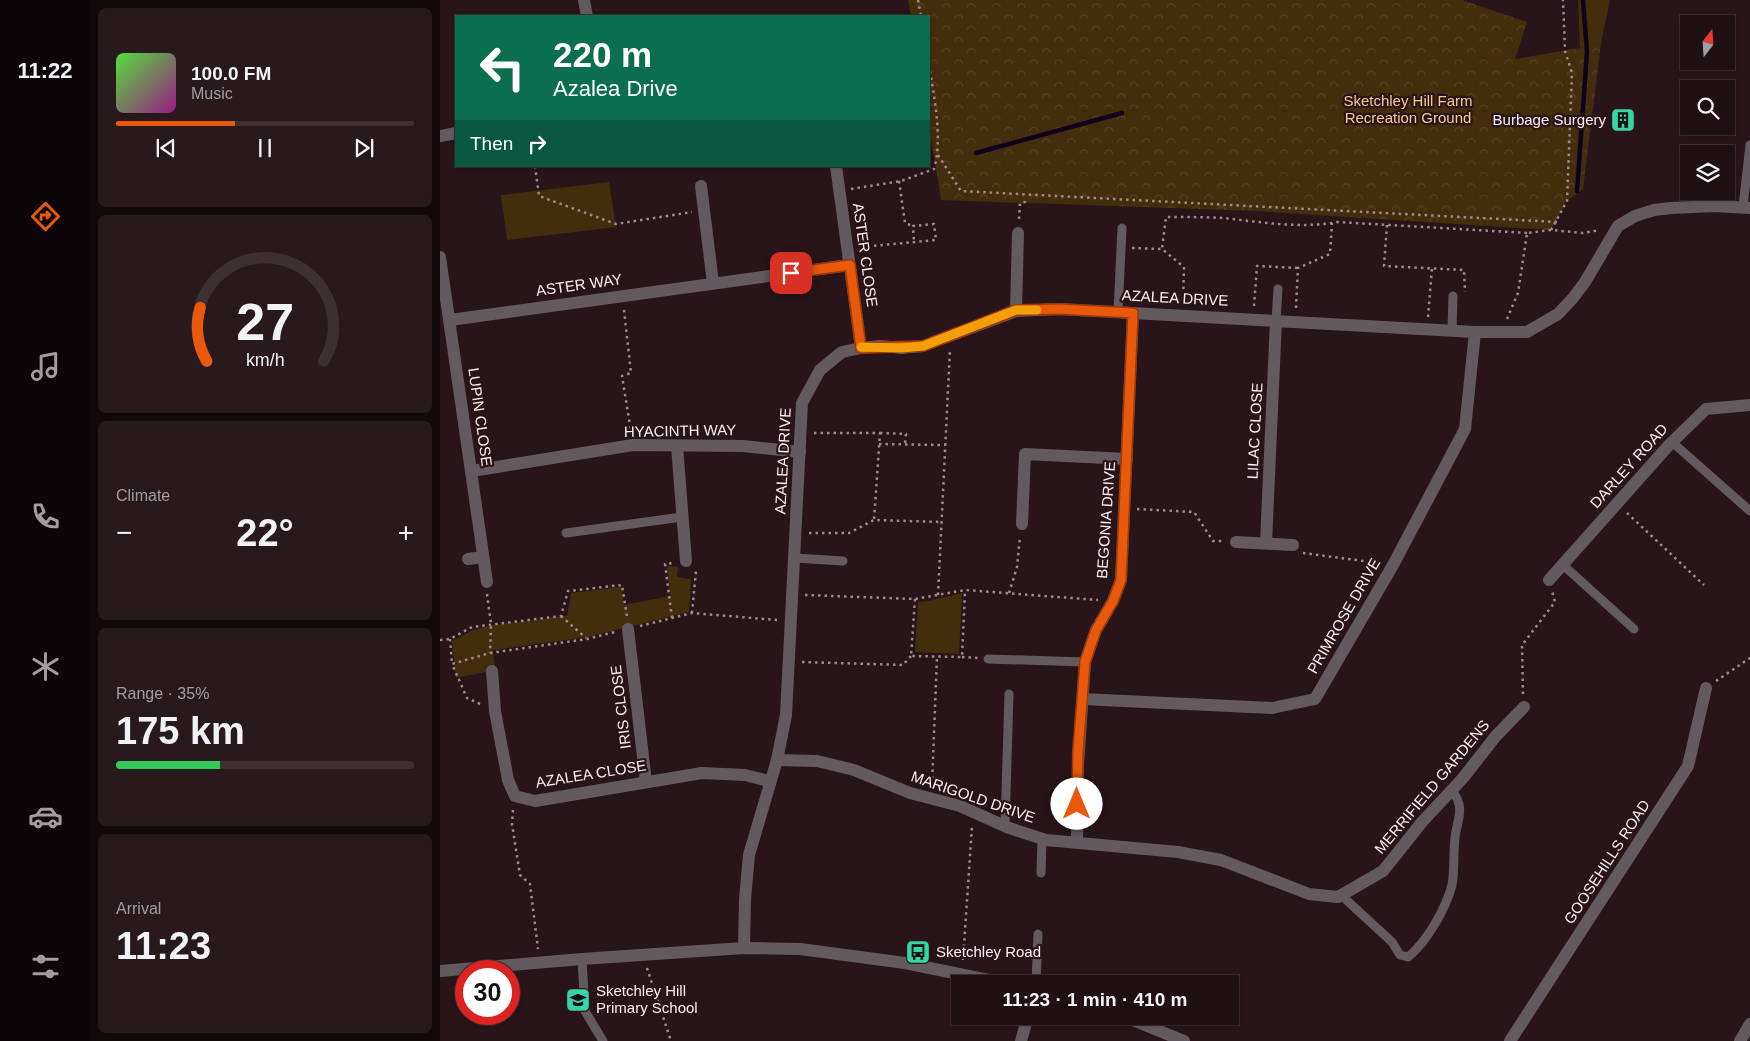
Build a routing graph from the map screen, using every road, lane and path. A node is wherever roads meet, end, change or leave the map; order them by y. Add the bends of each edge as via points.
1 (584, 0) edge
2 (918, 0) edge
3 (1563, 0) edge
4 (587, 15) edge
5 (920, 15) edge
6 (930, 71) edge
7 (455, 133) edge
8 (440, 136) edge
9 (1750, 145) edge
10 (938, 155) junction
11 (535, 167) edge
12 (836, 167) edge
13 (899, 181) junction
14 (700, 186) dead end
15 (840, 191) junction
16 (1025, 199) dead end
17 (1020, 203) dead end
18 (1747, 208) edge
19 (704, 210) junction
20 (1557, 222) junction
21 (1332, 223) junction
22 (1387, 225) junction
23 (913, 226) junction
24 (1618, 226) junction
25 (1122, 228) dead end
26 (1552, 230) junction
27 (1018, 233) dead end
28 (1527, 233) junction
29 (914, 242) junction
30 (1122, 247) junction
31 (847, 248) junction
32 (1162, 249) junction
33 (440, 257) edge
34 (850, 265) junction
35 (1298, 268) junction
36 (1432, 268) junction
37 (713, 283) junction
38 (1278, 289) dead end
39 (622, 296) junction
40 (1453, 296) dead end
41 (1465, 298) dead end
42 (1016, 310) junction
43 (1118, 312) junction
44 (1133, 313) junction
45 (1182, 315) junction
46 (1253, 318) junction
47 (450, 320) junction
48 (1276, 320) junction
49 (1295, 321) junction
50 (1428, 329) junction
51 (1452, 330) junction
52 (1475, 332) junction
53 (1501, 332) junction
54 (950, 335) junction
55 (861, 348) junction
56 (1750, 405) edge
57 (801, 433) junction
58 (880, 433) junction
59 (1672, 442) junction
60 (879, 444) junction
61 (906, 444) junction
62 (633, 445) junction
63 (945, 445) junction
64 (677, 446) junction
65 (800, 452) junction
66 (1127, 459) junction
67 (472, 471) junction
68 (1617, 504) junction
69 (1125, 509) junction
70 (1750, 511) edge
71 (682, 517) junction
72 (874, 520) junction
73 (942, 522) junction
74 (1022, 524) joint
75 (566, 533) dead end
76 (795, 533) junction
77 (1236, 542) joint
78 (1266, 543) junction
79 (1293, 544) joint
80 (484, 557) junction
81 (794, 558) junction
82 (468, 559) dead end
83 (686, 561) junction
84 (843, 561) dead end
85 (1393, 565) junction
86 (1563, 565) junction
87 (1549, 580) joint
88 (487, 582) joint
89 (1704, 585) dead end
90 (964, 590) junction
91 (1009, 593) junction
92 (791, 594) junction
93 (938, 595) junction
94 (915, 599) junction
95 (1113, 601) junction
96 (692, 613) junction
97 (561, 616) junction
98 (672, 618) junction
99 (790, 621) junction
100 (491, 624) junction
101 (628, 629) junction
102 (1634, 629) dead end
103 (450, 639) junction
104 (587, 639) junction
105 (440, 640) edge
106 (490, 653) junction
107 (911, 656) junction
108 (937, 656) junction
109 (1750, 658) edge
110 (988, 659) dead end
111 (788, 661) junction
112 (1085, 662) junction
113 (452, 664) junction
114 (492, 671) joint
115 (1706, 688) joint
116 (1009, 694) dead end
117 (1082, 699) junction
118 (1524, 707) joint
119 (495, 711) junction
120 (777, 760) junction
121 (770, 781) junction
122 (646, 782) junction
123 (1452, 791) junction
124 (515, 796) junction
125 (931, 798) junction
126 (973, 812) junction
127 (1005, 826) junction
128 (1042, 838) junction
129 (1077, 842) junction
130 (1041, 873) dead end
131 (1341, 895) junction
132 (1038, 934) dead end
133 (744, 948) junction
134 (642, 954) junction
135 (582, 959) junction
136 (539, 963) junction
137 (440, 971) edge
138 (962, 973) junction
139 (970, 975) edge
140 (1036, 975) edge
141 (1750, 1024) edge
142 (1025, 1025) edge
143 (1145, 1025) edge
144 (603, 1041) edge
145 (671, 1041) edge
146 (1020, 1041) edge
147 (1184, 1041) edge
148 (1510, 1041) edge
149 (1740, 1041) edge

1 - 4 street
2 - 5 path
3 - 20 path via 1565,51 1572,73 1568,202
6 - 10 path
7 - 8 street
9 - 18 lane
10 - 13 path via 934,169
10 - 20 path via 961,191
11 - 19 path via 540,196 616,224
12 - 15 street, ASTER CLOSE
13 - 15 path
13 - 23 path via 905,223
14 - 19 street
15 - 31 street, ASTER CLOSE
16 - 17 path
18 - 24 street via 1714,206 1654,210
19 - 37 street
20 - 26 path
21 - 22 path
21 - 32 path via 1320,226 1166,216
21 - 35 path via 1330,254
22 - 28 path
22 - 36 path via 1384,266
23 - 29 path
23 - 29 path via 934,224 936,240
24 - 26 path via 1582,234
24 - 53 street, AZALEA DRIVE via 1584,282 1558,314 1527,332
25 - 30 lane
26 - 28 path
27 - 42 street
28 - 53 path via 1518,293
29 - 31 path
30 - 32 path
30 - 43 lane
31 - 34 street, ASTER CLOSE
32 - 45 path via 1184,267
33 - 47 street, LUPIN CLOSE
34 - 37 street, ASTER WAY
34 - 55 street, ASTER CLOSE
35 - 46 path via 1257,266
35 - 49 path
36 - 41 path via 1464,270
36 - 50 path
37 - 39 street, ASTER WAY
38 - 48 lane
39 - 47 street, ASTER WAY
39 - 62 path via 631,373 622,376
40 - 51 lane
42 - 43 street, AZALEA DRIVE
42 - 54 street, AZALEA DRIVE
43 - 44 street, AZALEA DRIVE
44 - 45 street, AZALEA DRIVE
44 - 66 street, BEGONIA DRIVE
45 - 46 street, AZALEA DRIVE
46 - 48 street, AZALEA DRIVE
47 - 67 street, LUPIN CLOSE
48 - 49 street, AZALEA DRIVE
48 - 78 street, LILAC CLOSE
49 - 50 street, AZALEA DRIVE
50 - 51 street, AZALEA DRIVE
51 - 52 street, AZALEA DRIVE
52 - 53 street, AZALEA DRIVE
52 - 85 street, PRIMROSE DRIVE via 1465,429
54 - 55 street, AZALEA DRIVE via 923,346
54 - 63 path
55 - 57 street, AZALEA DRIVE via 842,352 820,370 802,403
56 - 59 street, DARLEY ROAD via 1706,409
57 - 58 path
57 - 65 street, AZALEA DRIVE
58 - 60 path
58 - 61 path via 906,434
59 - 68 street, DARLEY ROAD
59 - 70 lane
60 - 61 path
60 - 72 path
61 - 63 path
62 - 64 street, HYACINTH WAY
62 - 67 street, HYACINTH WAY
63 - 73 path
64 - 65 street, HYACINTH WAY via 743,446
64 - 71 street
65 - 76 street, AZALEA DRIVE
66 - 69 street, BEGONIA DRIVE
66 - 74 street via 1025,454
67 - 80 street, LUPIN CLOSE
68 - 86 street, DARLEY ROAD
68 - 89 path
69 - 77 path via 1194,512 1213,541
69 - 95 street, BEGONIA DRIVE via 1121,580
71 - 75 lane
71 - 83 street
72 - 73 path
72 - 76 path via 849,533
73 - 93 path
74 - 91 path via 1017,567
76 - 81 street, AZALEA DRIVE
77 - 78 street
78 - 79 street
79 - 85 path via 1303,554
80 - 82 street
80 - 88 street, LUPIN CLOSE
81 - 84 lane
81 - 92 street, AZALEA DRIVE
83 - 96 path via 697,559
83 - 98 path via 665,564
85 - 117 street, PRIMROSE DRIVE via 1315,699 1272,708
86 - 87 street, DARLEY ROAD
86 - 102 lane
87 - 118 path via 1555,602 1522,645
88 - 100 path
90 - 91 path
90 - 93 path
90 - 108 path via 962,657
91 - 95 path
92 - 94 path
92 - 99 street, AZALEA DRIVE
93 - 94 path
94 - 107 path
95 - 112 street, BEGONIA DRIVE via 1096,630
96 - 98 path
96 - 99 path
97 - 100 path
97 - 101 path via 568,591 622,584
97 - 104 path
98 - 101 path
99 - 111 street, AZALEA DRIVE
100 - 103 path via 472,628
100 - 106 path
101 - 104 path
101 - 122 street, IRIS CLOSE
103 - 105 path
103 - 113 path
104 - 106 path
106 - 113 path
106 - 114 path
107 - 108 path
107 - 111 path via 903,665
108 - 125 path
109 - 115 path
110 - 112 lane
111 - 120 street, AZALEA DRIVE via 786,715
112 - 117 street, BEGONIA DRIVE
113 - 119 path via 467,698
114 - 119 street, AZALEA CLOSE
115 - 148 street, GOOSEHILLS ROAD via 1688,766
116 - 127 lane
117 - 129 street, BEGONIA DRIVE
118 - 123 street, MERRIFIELD GARDENS
119 - 124 street, AZALEA CLOSE via 508,780
120 - 121 street, AZALEA DRIVE
120 - 125 street, MARIGOLD DRIVE via 817,762 854,770
121 - 122 street, AZALEA CLOSE via 745,775 702,773
121 - 133 street, AZALEA DRIVE via 749,855
122 - 124 street, AZALEA CLOSE via 535,801
123 - 131 street, MERRIFIELD GARDENS via 1382,871
123 - 131 lane via 1460,810 1452,885 1446,902 1417,950 1408,957 1400,955 1392,942
124 - 136 path via 512,824 520,875 530,884
125 - 126 street, MARIGOLD DRIVE
126 - 127 street, MARIGOLD DRIVE
126 - 138 path
127 - 128 street, MARIGOLD DRIVE
128 - 129 street, MARIGOLD DRIVE
128 - 130 lane
129 - 131 street, MARIGOLD DRIVE via 1178,852 1221,860 1309,894
132 - 140 lane
133 - 134 street
133 - 138 street via 850,955
134 - 135 street
134 - 145 path
135 - 136 street
135 - 144 lane via 585,1011
136 - 137 street
138 - 139 street
141 - 149 street
142 - 146 street
143 - 147 street

